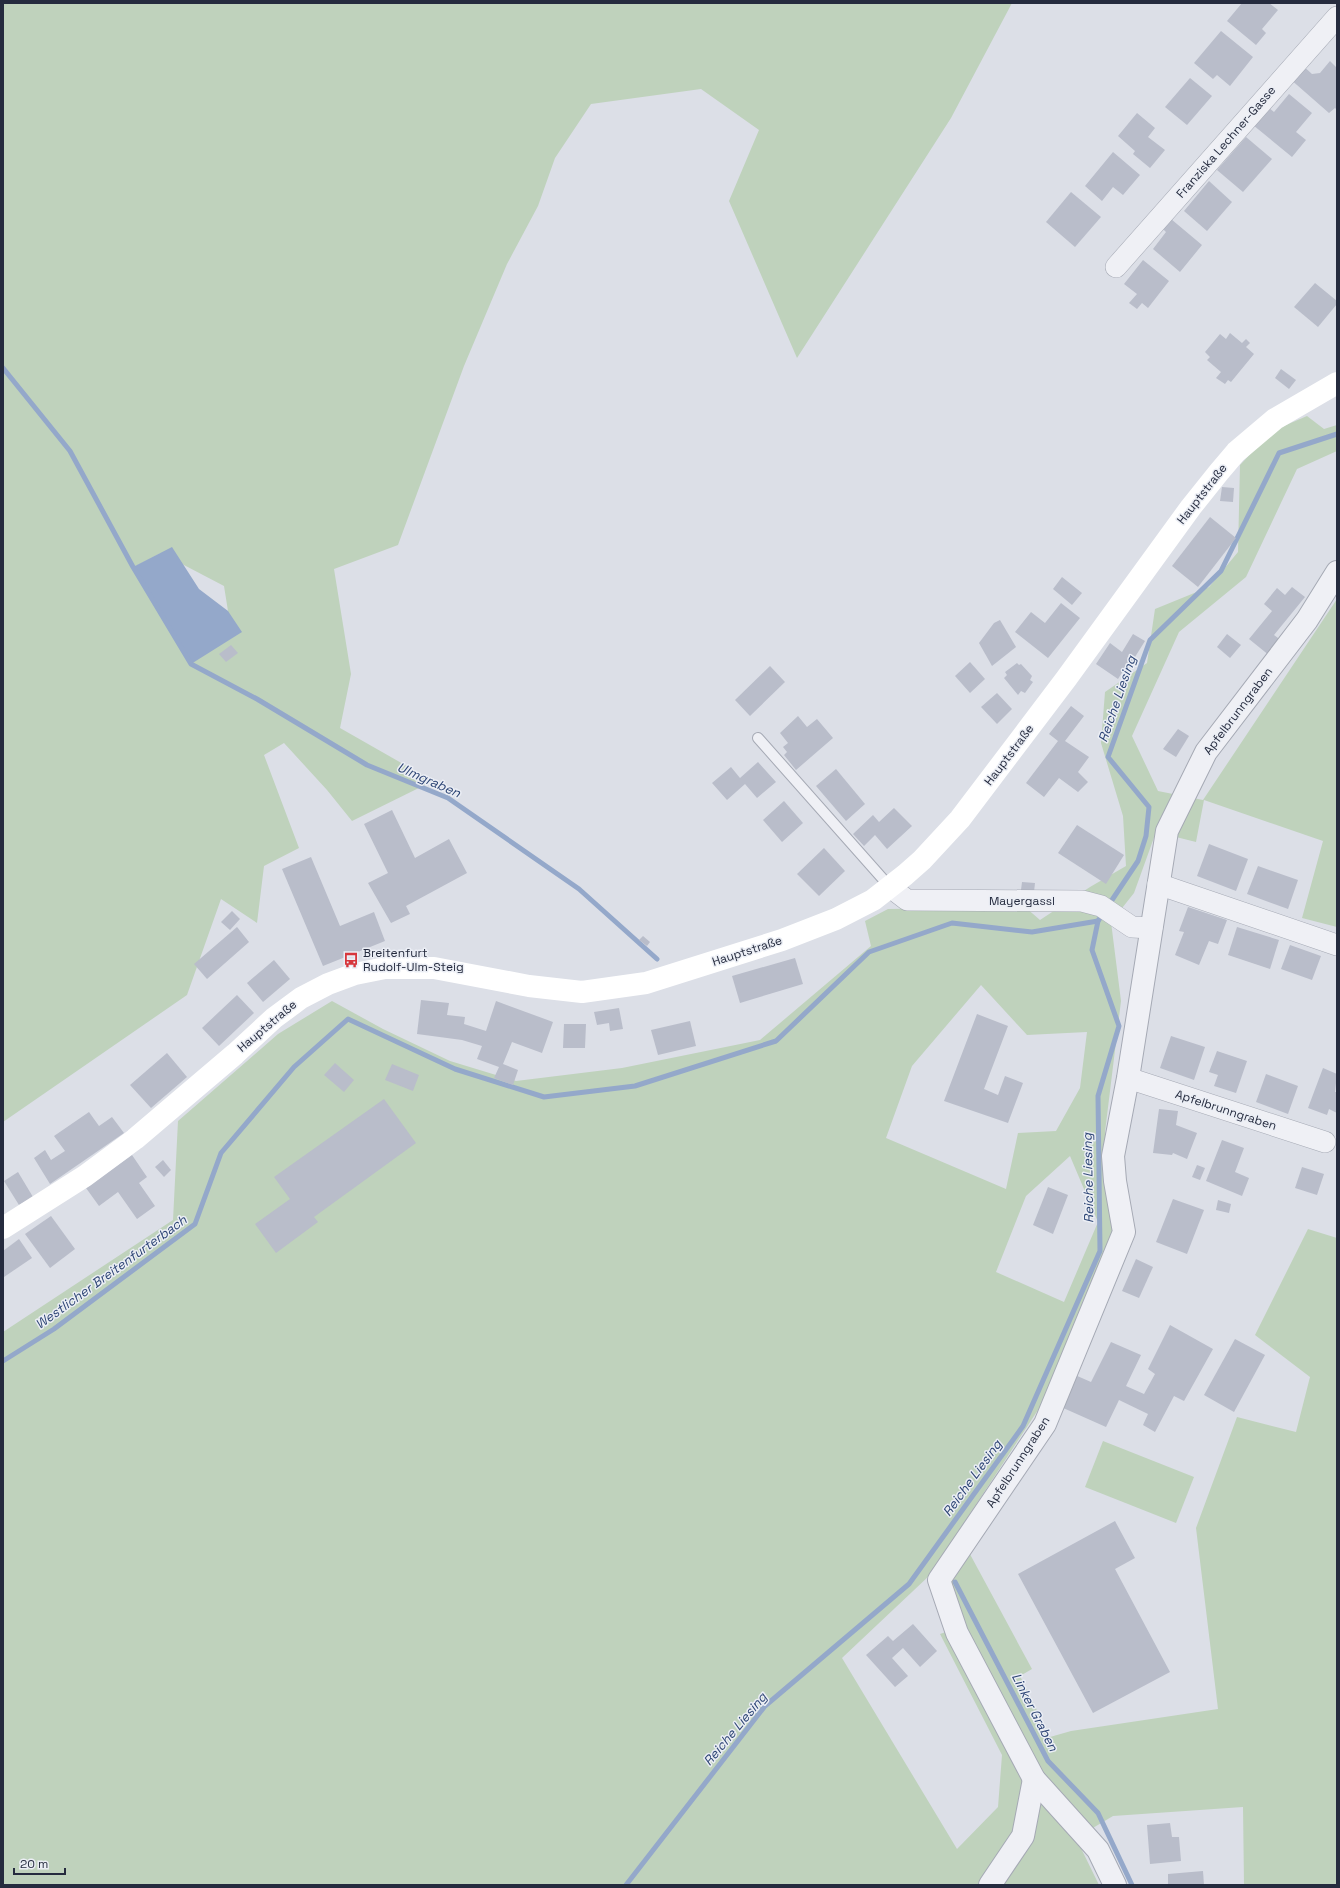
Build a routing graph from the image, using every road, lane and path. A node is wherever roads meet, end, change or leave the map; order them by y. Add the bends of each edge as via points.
1 (1337, 17) edge
2 (1116, 267) dead end
3 (1337, 383) edge
4 (1337, 572) edge
5 (758, 738) dead end
6 (1158, 884) junction
7 (890, 887) junction
8 (1152, 928) junction
9 (1337, 945) edge
10 (1128, 1078) junction
11 (1325, 1142) dead end
12 (3, 1228) edge
13 (1034, 1779) junction
14 (990, 1885) edge
15 (1115, 1885) edge

1 - 2 street, Franziska Lechner-Gasse
3 - 7 main road, Hauptstraße via 1275,419 1236,452 1218,472 979,796 940,842
4 - 6 street, Apfelbrunngraben via 1307,620 1206,752 1167,831
5 - 7 lane
6 - 8 street, Apfelbrunngraben
6 - 9 street
7 - 8 street, Mayergassl via 907,900 1082,901 1101,906 1132,927
7 - 12 main road, Hauptstraße via 861,906 816,927 646,983 582,992 528,986 434,968 413,967 385,968 355,974 328,984 301,998 274,1018 129,1144 85,1176
8 - 10 street, Apfelbrunngraben
10 - 11 street, Apfelbrunngraben
10 - 13 street, Apfelbrunngraben via 1113,1156 1115,1181 1124,1222 1121,1242 1045,1424 939,1580 957,1633
13 - 14 street via 1023,1836
13 - 15 street via 1098,1850

